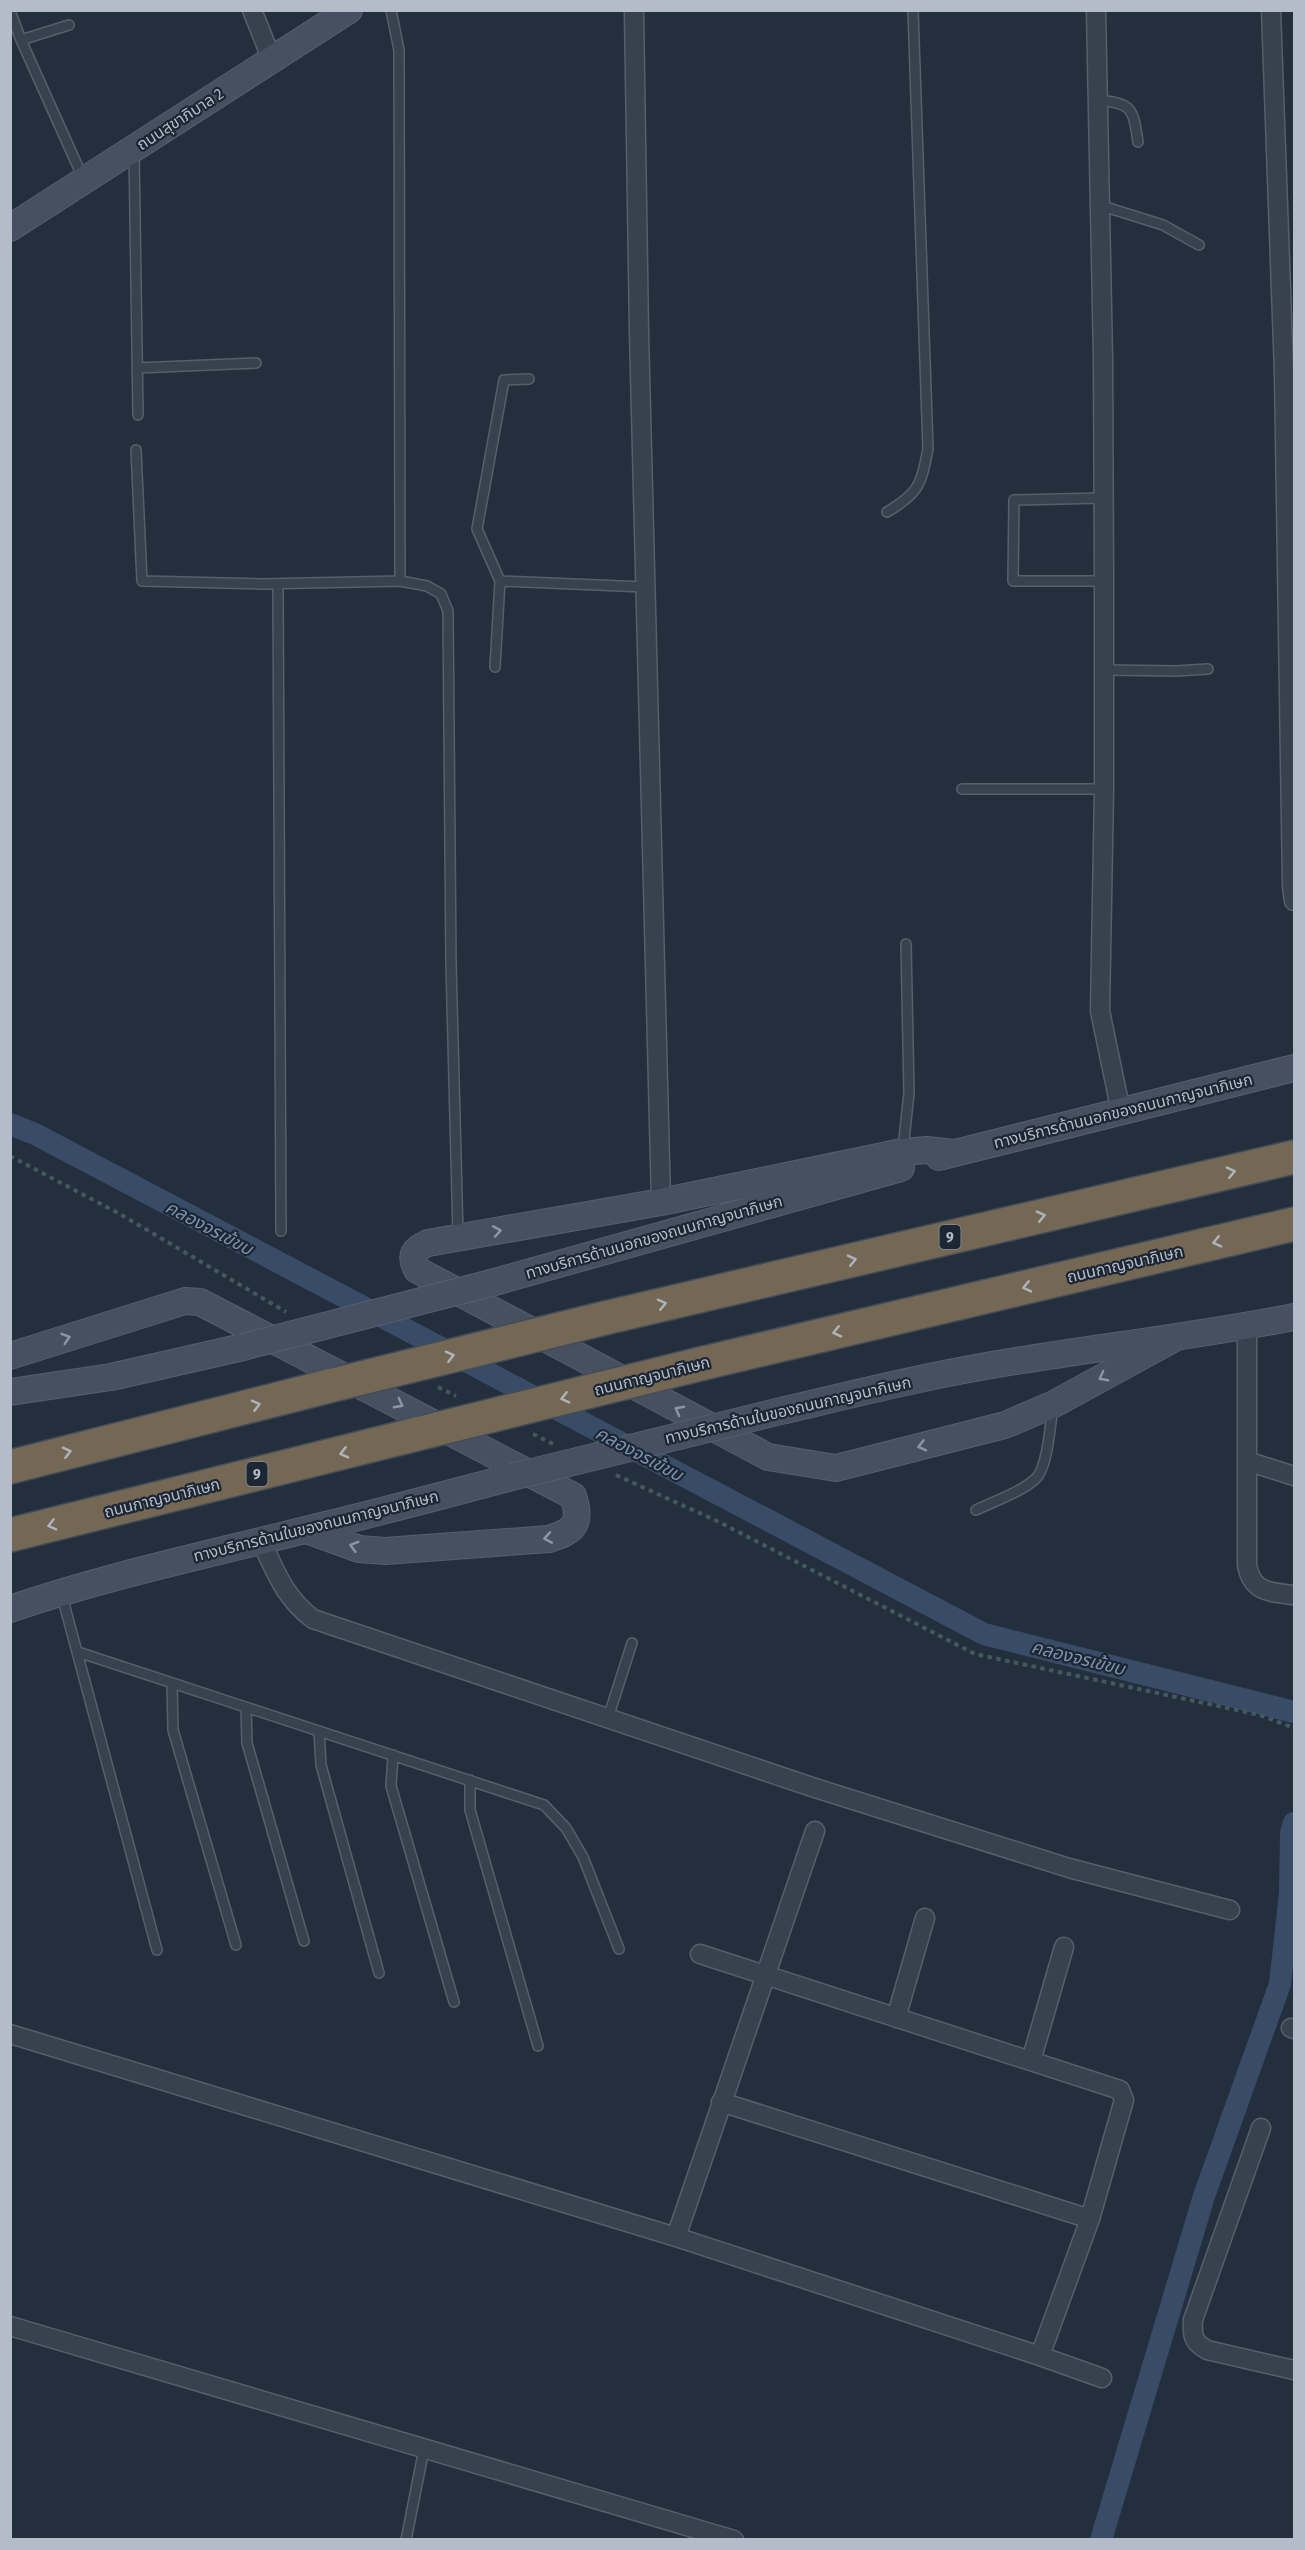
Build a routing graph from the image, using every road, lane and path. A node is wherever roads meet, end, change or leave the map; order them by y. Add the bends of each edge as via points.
1 (252, 10) edge
2 (349, 10) edge
3 (391, 10) edge
4 (634, 10) edge
5 (913, 10) edge
6 (1096, 10) edge
7 (1271, 10) edge
8 (10, 11) edge
9 (69, 25) dead end
10 (21, 40) junction
11 (272, 60) junction
12 (1097, 100) junction
13 (1138, 142) dead end
14 (134, 149) junction
15 (84, 181) junction
16 (1099, 205) junction
17 (10, 228) edge
18 (1199, 245) dead end
19 (1288, 288) edge
20 (256, 363) dead end
21 (137, 368) junction
22 (529, 379) dead end
23 (138, 415) dead end
24 (136, 450) dead end
25 (1103, 498) junction
26 (886, 512) dead end
27 (400, 581) junction
28 (500, 581) junction
29 (1104, 581) junction
30 (278, 584) junction
31 (645, 587) junction
32 (495, 667) dead end
33 (1208, 669) dead end
34 (1104, 670) junction
35 (962, 789) dead end
36 (1104, 789) junction
37 (1294, 901) edge
38 (906, 944) dead end
39 (1294, 1068) edge
40 (1121, 1112) junction
41 (902, 1152) junction
42 (954, 1153) junction
43 (10, 1156) edge
44 (1294, 1157) edge
45 (661, 1202) junction
46 (1294, 1224) edge
47 (281, 1231) dead end
48 (458, 1238) junction
49 (291, 1314) dead end
50 (1294, 1317) edge
51 (1247, 1326) junction
52 (1173, 1339) junction
53 (10, 1356) edge
54 (428, 1382) dead end
55 (10, 1392) edge
56 (460, 1398) dead end
57 (1054, 1404) junction
58 (523, 1429) dead end
59 (555, 1444) dead end
60 (1247, 1461) junction
61 (10, 1467) edge
62 (607, 1471) dead end
63 (1294, 1476) edge
64 (976, 1510) dead end
65 (307, 1530) junction
66 (10, 1535) edge
67 (261, 1541) junction
68 (61, 1592) junction
69 (1294, 1595) edge
70 (10, 1609) edge
71 (632, 1643) dead end
72 (78, 1652) junction
73 (172, 1683) junction
74 (246, 1707) junction
75 (608, 1718) junction
76 (1294, 1728) edge
77 (319, 1731) junction
78 (393, 1755) junction
79 (470, 1780) junction
80 (815, 1832) dead end
81 (1230, 1910) dead end
82 (925, 1918) dead end
83 (304, 1941) dead end
84 (236, 1945) dead end
85 (1064, 1947) dead end
86 (619, 1949) dead end
87 (157, 1950) dead end
88 (700, 1954) dead end
89 (379, 1972) dead end
90 (764, 1976) junction
91 (454, 2002) dead end
92 (896, 2018) junction
93 (10, 2034) edge
94 (538, 2046) dead end
95 (1031, 2061) junction
96 (721, 2102) junction
97 (1261, 2127) dead end
98 (1090, 2219) junction
99 (676, 2237) junction
100 (10, 2326) edge
101 (1040, 2356) junction
102 (1294, 2370) edge
103 (1102, 2378) dead end
104 (424, 2449) junction
105 (406, 2540) edge
106 (734, 2540) edge

1 - 11 street
2 - 11 main road, ถนนสุขาภิบาล 2
3 - 27 lane via 399,51
4 - 31 street
5 - 26 lane via 928,449 922,482 907,500
6 - 12 street
7 - 19 street
8 - 10 lane
9 - 10 lane
10 - 15 lane
11 - 14 main road, ถนนสุขาภิบาล 2
12 - 13 lane via 1130,107
12 - 16 street
14 - 15 main road, ถนนสุขาภิบาล 2
14 - 21 lane
15 - 17 main road, ถนนสุขาภิบาล 2
16 - 18 lane via 1163,225
16 - 25 street
19 - 37 street
20 - 21 lane
21 - 23 lane
22 - 28 lane via 504,380 477,529
24 - 30 lane via 142,581
25 - 29 street
25 - 29 lane via 1014,500 1013,581
27 - 30 lane
27 - 48 lane via 428,586 441,594 448,610
28 - 31 lane
28 - 32 lane
29 - 34 street
30 - 47 lane
31 - 45 street
33 - 34 lane
34 - 36 street
35 - 36 lane
36 - 40 street via 1100,1011
38 - 41 lane via 909,1093
39 - 40 main road, ทางบริการด้านนอกของถนนกาญจนาภิเษก
40 - 42 main road, ทางบริการด้านนอกของถนนกาญจนาภิเษก
41 - 42 main road
41 - 45 main road
42 - 55 main road, ทางบริการด้านนอกของถนนกาญจนาภิเษก, bridge via 491,1283 243,1347 111,1377
43 - 49 path via 120,1214
61 -> 44 highway, 9, bridge via 605,1318
48 -> 45 main road
46 -> 66 highway, ถนนกาญจนาภิเษก / 9, bridge via 704,1363
57 -> 48 main road via 1005,1425 836,1467 768,1457 417,1270 412,1262 415,1249
50 - 51 main road, ทางบริการด้านในของถนนกาญจนาภิเษก
51 - 52 main road, ทางบริการด้านในของถนนกาญจนาภิเษก
51 - 60 street
52 -> 57 main road
52 - 65 main road, ทางบริการด้านในของถนนกาญจนาภิเษก, bridge via 907,1381
53 -> 65 main road via 185,1302 200,1302 573,1496 577,1508 572,1529 549,1539 385,1551 359,1549
54 - 56 path
57 - 64 lane via 1037,1476
58 - 59 path
60 - 63 street
60 - 69 street via 1249,1579 1262,1590
62 - 76 path via 717,1521 975,1654 1260,1715
65 - 67 main road, ทางบริการด้านในของถนนกาญจนาภิเษก
67 - 68 main road, ทางบริการด้านในของถนนกาญจนาภิเษก
67 - 75 street via 285,1592 312,1619
68 - 70 main road, ทางบริการด้านในของถนนกาญจนาภิเษก
68 - 72 lane
71 - 75 lane
72 - 73 lane
72 - 87 lane
73 - 74 lane
73 - 84 lane via 173,1730
74 - 77 lane
74 - 83 lane via 247,1743
75 - 81 street via 1058,1865
77 - 78 lane
77 - 89 lane via 321,1765
78 - 79 lane
78 - 91 lane via 391,1786
79 - 86 lane via 544,1805 566,1828 583,1857
79 - 94 lane via 470,1810
80 - 90 street
82 - 92 street
85 - 95 street
88 - 90 street
90 - 92 street
90 - 96 street
92 - 95 street
93 - 99 street
95 - 98 street via 1123,2093
96 - 98 street
96 - 99 street
97 - 102 street via 1193,2320 1192,2334 1196,2344 1207,2350
98 - 101 street
99 - 101 street
100 - 104 street
101 - 103 street
104 - 105 lane
104 - 106 street

